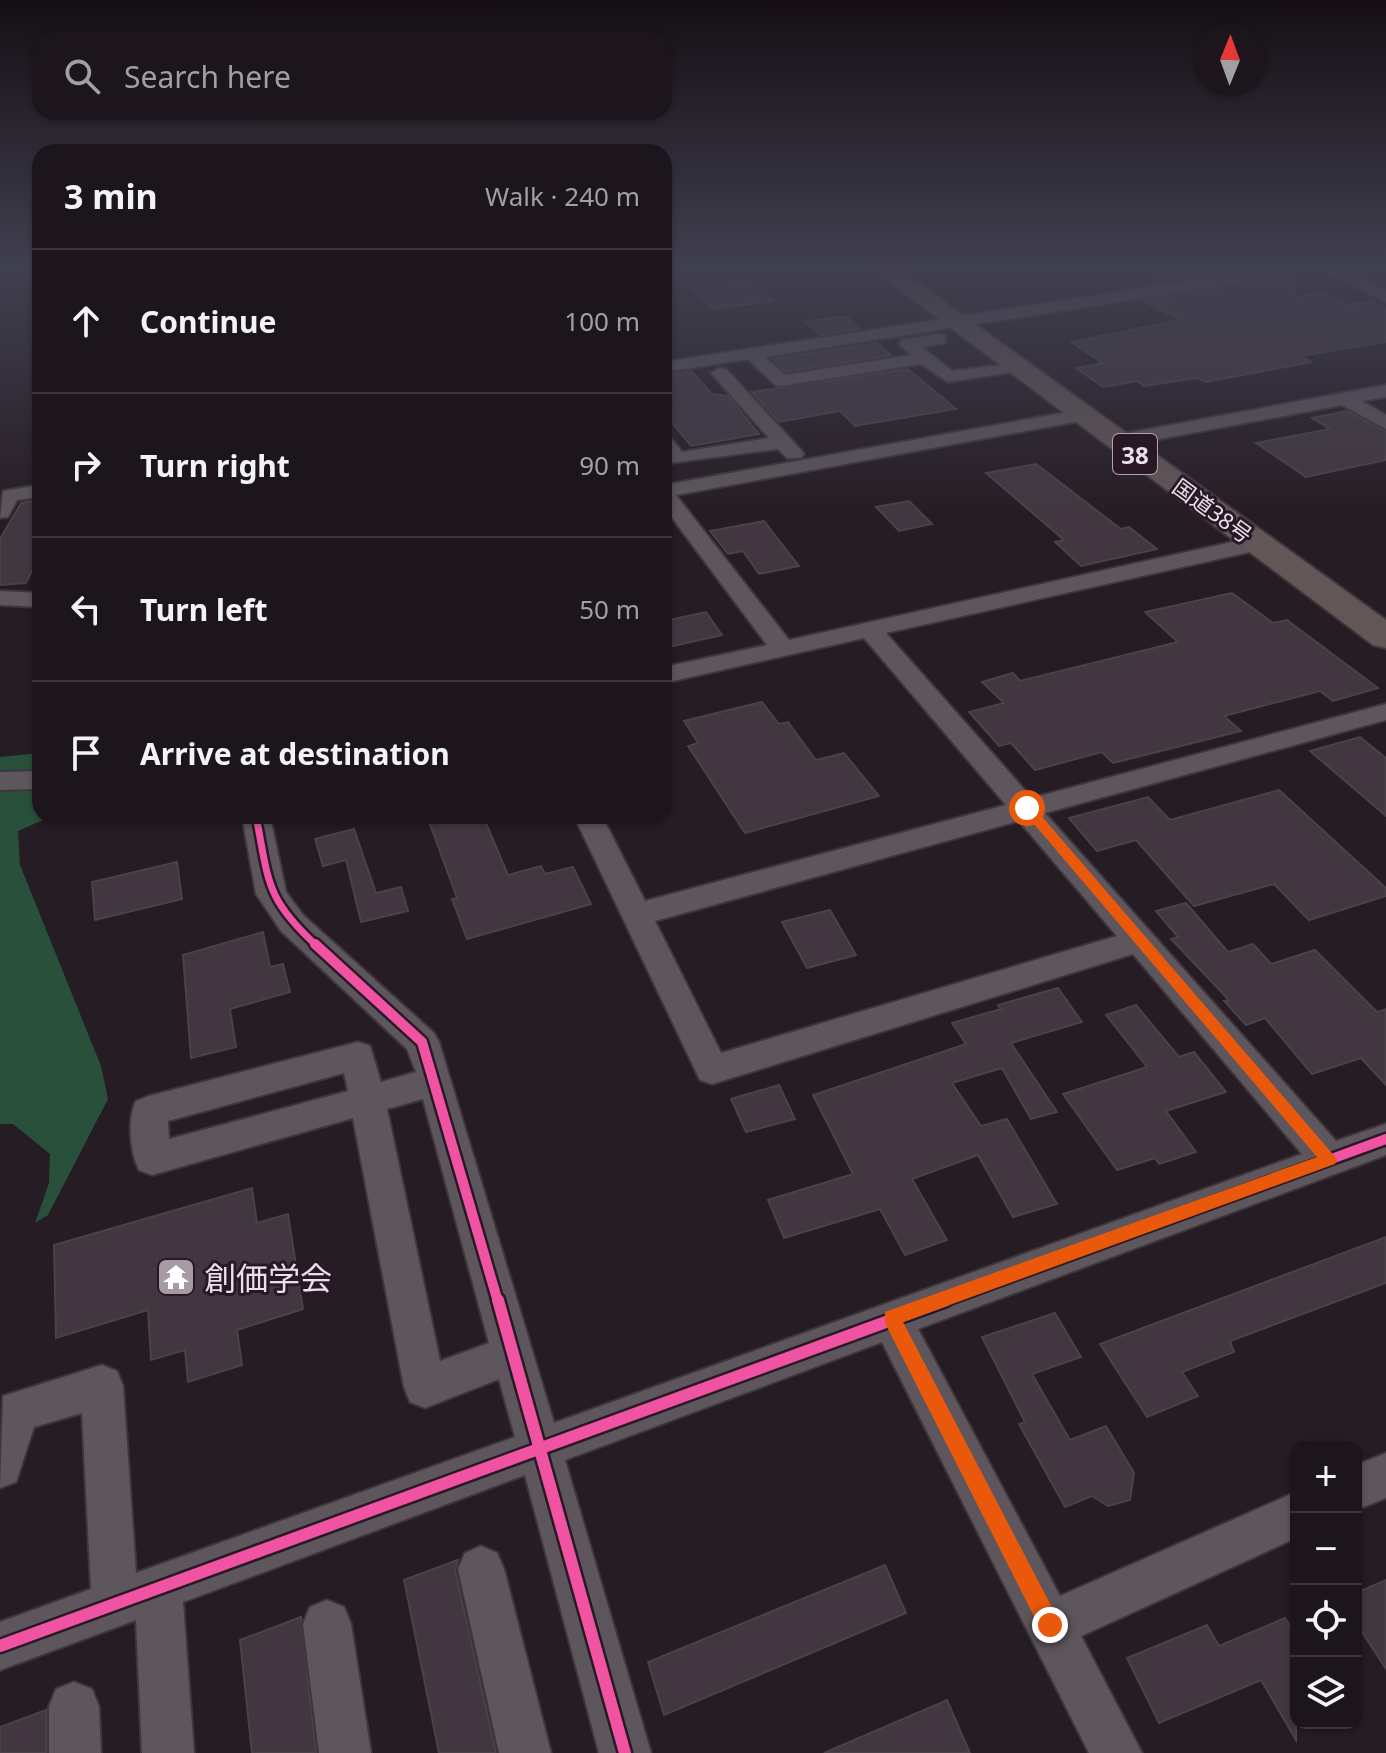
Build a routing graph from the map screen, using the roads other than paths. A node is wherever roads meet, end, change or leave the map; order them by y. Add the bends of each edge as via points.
1 (761, 352) edge
2 (917, 352) edge
3 (998, 352) edge
4 (751, 353) junction
5 (924, 358) junction
6 (672, 366) edge
7 (1018, 366) junction
8 (720, 373) dead end
9 (1386, 391) edge
10 (1345, 399) junction
11 (1084, 415) junction
12 (1386, 423) edge
13 (1117, 441) junction
14 (783, 442) junction
15 (672, 452) edge
16 (806, 467) junction
17 (672, 491) edge
18 (32, 492) edge
19 (672, 503) edge
20 (0, 512) edge
21 (1259, 543) junction
22 (0, 598) edge
23 (32, 600) edge
24 (868, 628) junction
25 (1386, 637) edge
26 (782, 648) junction
27 (672, 673) edge
28 (1386, 712) edge
29 (32, 780) edge
30 (0, 781) edge
31 (1027, 808) junction
32 (258, 824) edge
33 (592, 824) edge
34 (638, 914) junction
35 (1142, 940) junction
36 (436, 1081) junction
37 (367, 1100) junction
38 (1386, 1139) edge
39 (1329, 1159) junction
40 (891, 1318) junction
41 (511, 1355) junction
42 (542, 1447) junction
43 (0, 1466) edge
44 (1386, 1475) edge
45 (1362, 1485) edge
46 (1290, 1518) edge
47 (481, 1569) dead end
48 (136, 1597) junction
49 (327, 1624) dead end
50 (1050, 1625) junction
51 (0, 1646) edge
52 (168, 1753) edge
53 (345, 1753) edge
54 (525, 1753) edge
55 (625, 1753) edge
56 (1116, 1753) edge

1 - 4 street
2 - 5 street
3 - 7 highway, 国道38号 / 38
4 - 5 street via 781,381
4 - 6 street
5 - 7 street via 948,377
7 - 11 highway, 国道38号 / 38
8 - 14 street
9 - 10 street
10 - 12 street
10 - 13 street
11 - 13 highway, 国道38号 / 38
11 - 16 street
13 - 21 highway, 国道38号 / 38
14 - 15 street via 677,459
14 - 16 street
16 - 17 street
18 - 20 street via 10,495
19 - 26 street
21 - 24 street
21 - 25 highway, 国道38号 / 38
22 - 23 street
24 - 26 street
24 - 31 street
26 - 27 street
28 - 31 street
29 - 30 street
31 - 34 street
31 - 35 street
32 - 36 street via 271,894 292,923 422,1042
33 - 34 street
34 - 35 street via 712,1070
35 - 39 street
36 - 37 street
36 - 41 street
37 - 37 street via 182,1150 152,1159 149,1111 358,1056
37 - 41 street via 425,1387
38 - 39 street
39 - 40 street
40 - 42 street
40 - 50 street
41 - 42 street
42 - 48 street
42 - 55 street
43 - 48 street via 18,1411 102,1386
44 - 45 street
46 - 50 street
47 - 54 street
48 - 51 street
48 - 52 street
49 - 53 street
50 - 56 street

